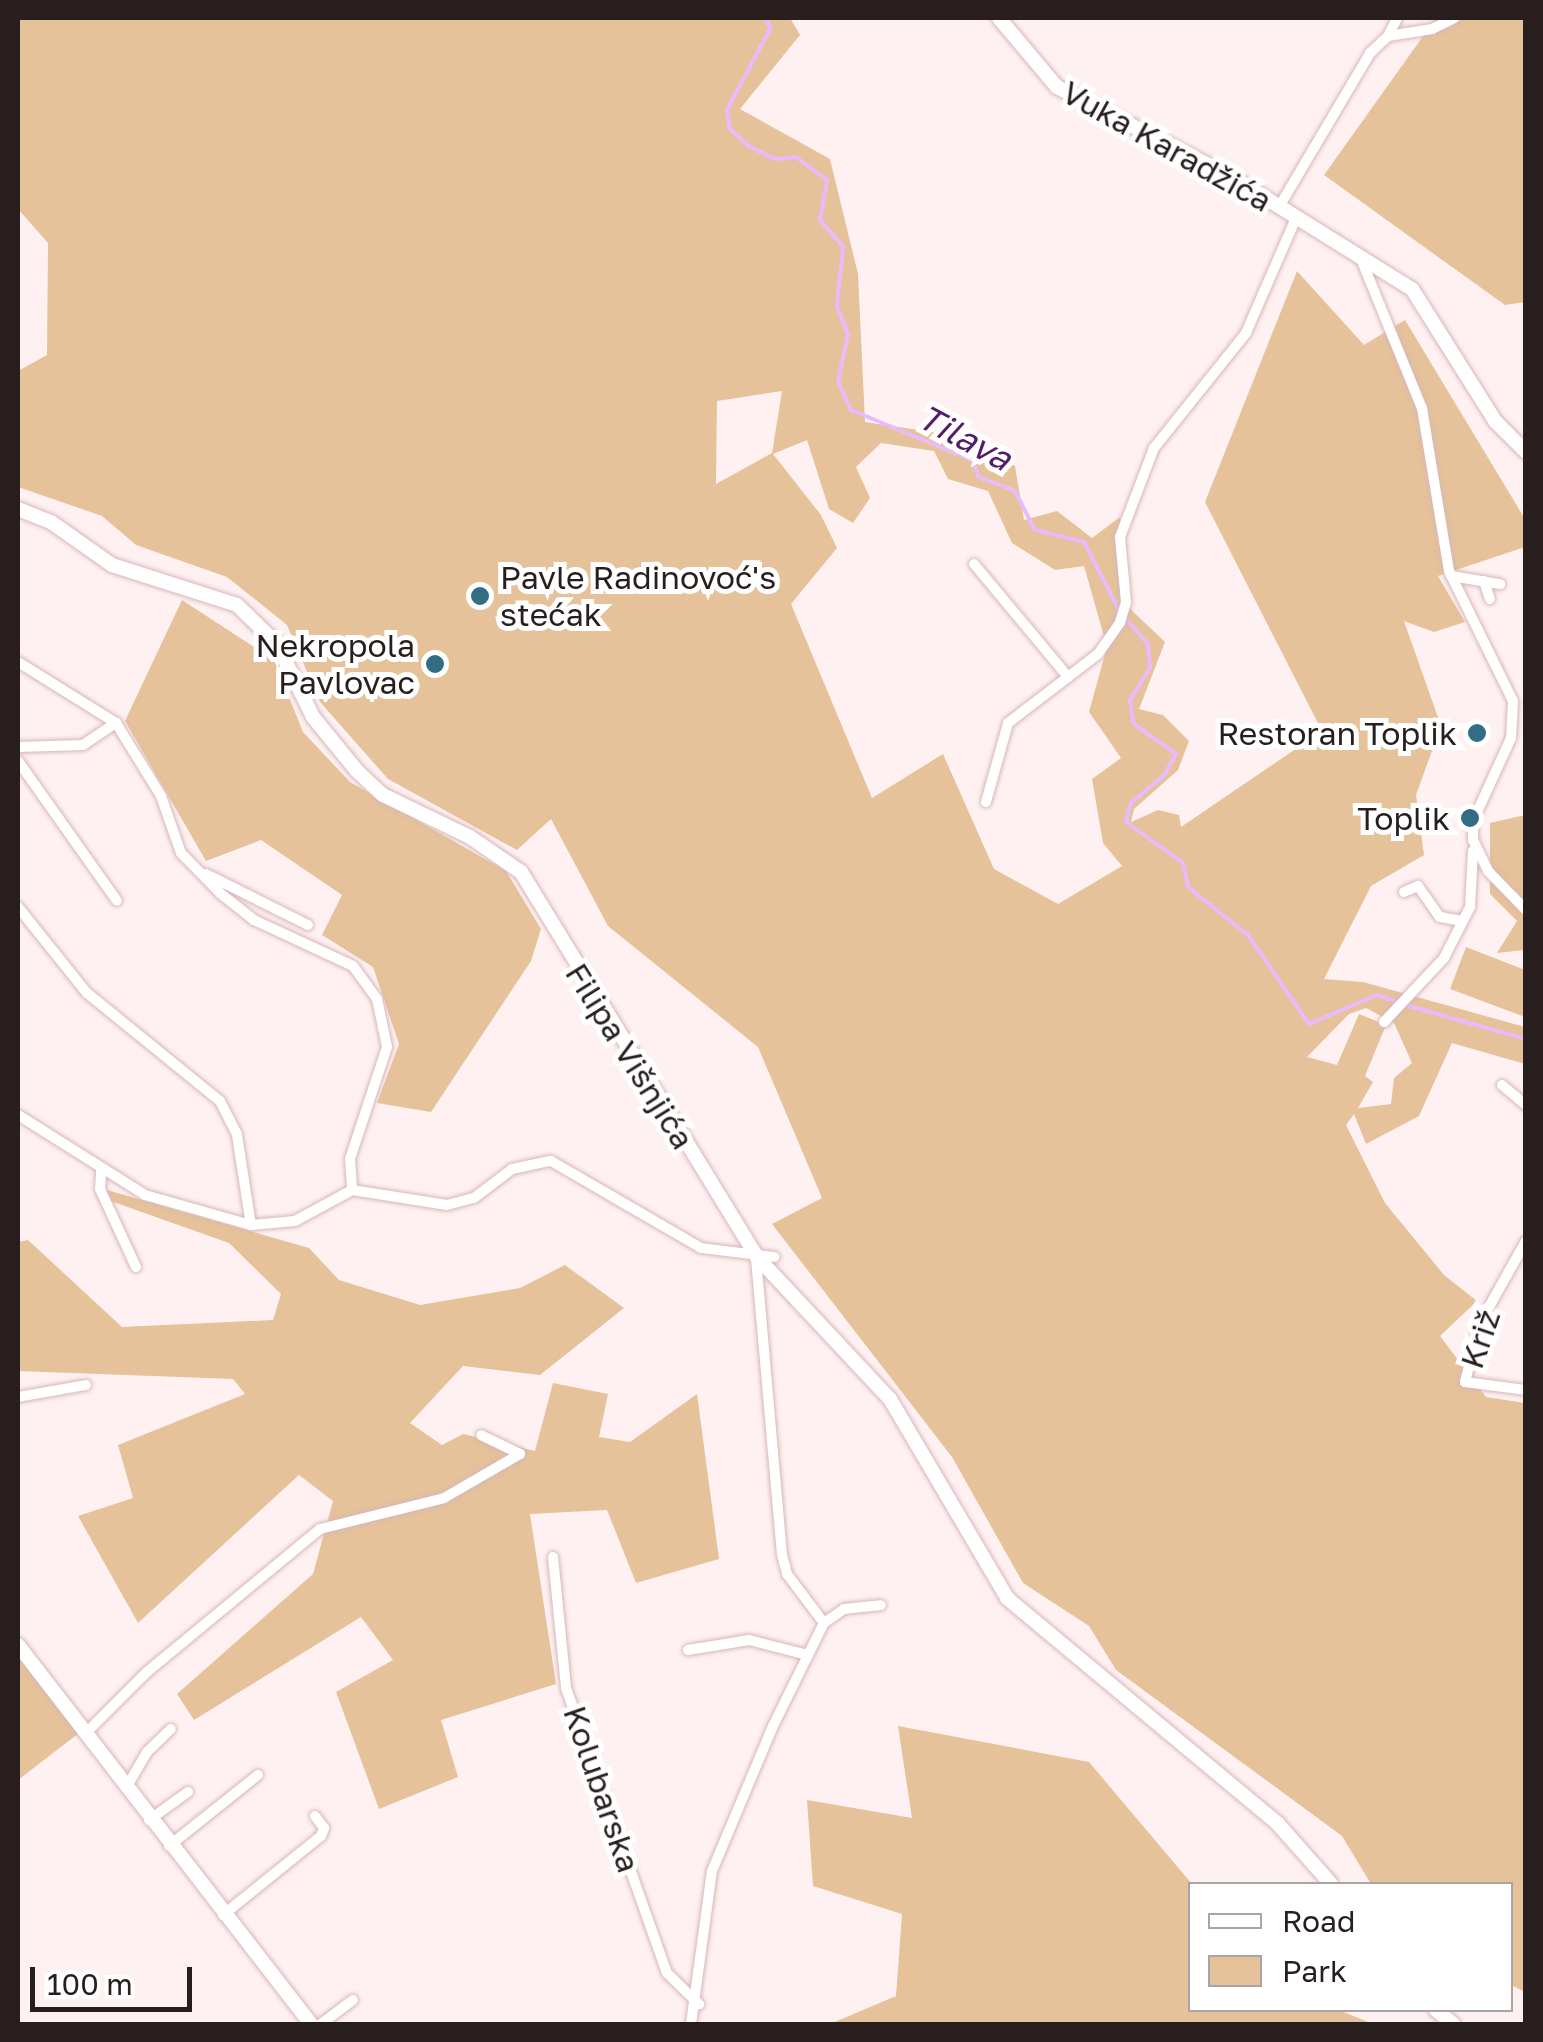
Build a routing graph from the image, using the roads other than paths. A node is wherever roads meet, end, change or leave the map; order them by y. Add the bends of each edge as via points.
1 (1397, 18) edge
2 (1455, 18) edge
3 (1004, 20) edge
4 (1388, 36) junction
5 (1278, 207) junction
6 (1296, 218) junction
7 (1359, 254) junction
8 (1526, 452) edge
9 (18, 509) edge
10 (974, 564) dead end
11 (1451, 576) junction
12 (1484, 581) junction
13 (1500, 584) dead end
14 (1490, 599) dead end
15 (18, 662) edge
16 (1068, 677) junction
17 (116, 723) junction
18 (18, 747) edge
19 (18, 761) edge
20 (986, 802) dead end
21 (1473, 840) junction
22 (198, 870) junction
23 (1404, 892) dead end
24 (117, 902) dead end
25 (18, 906) edge
26 (1526, 910) edge
27 (1463, 921) junction
28 (308, 924) dead end
29 (1384, 1022) dead end
30 (1502, 1085) dead end
31 (1526, 1105) edge
32 (18, 1115) edge
33 (101, 1172) junction
34 (352, 1190) junction
35 (250, 1225) junction
36 (1526, 1242) edge
37 (756, 1256) junction
38 (774, 1257) dead end
39 (136, 1267) dead end
40 (86, 1385) dead end
41 (1526, 1390) edge
42 (18, 1397) edge
43 (481, 1434) dead end
44 (553, 1557) dead end
45 (881, 1605) dead end
46 (824, 1623) junction
47 (18, 1645) edge
48 (688, 1650) dead end
49 (808, 1654) junction
50 (172, 1730) dead end
51 (84, 1734) junction
52 (258, 1775) dead end
53 (126, 1788) junction
54 (188, 1792) dead end
55 (315, 1816) dead end
56 (150, 1820) junction
57 (169, 1846) junction
58 (1329, 1882) edge
59 (222, 1916) junction
60 (353, 2000) dead end
61 (699, 2004) junction
62 (311, 2024) edge
63 (321, 2024) edge
64 (692, 2024) edge

1 - 4 street
2 - 4 street
3 - 5 main road, Vuka Karadžića via 1057,88
4 - 5 street via 1370,53
5 - 6 main road, Vuka Karadžića
6 - 7 main road, Vuka Karadžića
6 - 16 street, Vuka Karadžića via 1246,333 1154,448 1120,537 1123,618 1098,654
7 - 8 main road, Vuka Karadžića via 1412,289 1506,438
7 - 11 street via 1422,408
9 - 37 main road, Filipa Višnjića via 52,522 112,566 236,605 277,644 313,717 357,771 383,795 504,857 532,887 596,1004
10 - 16 street
11 - 12 street
11 - 21 street via 1513,702 1510,738 1473,820
12 - 13 street
12 - 14 street
15 - 17 street
16 - 20 street, Vuka Karadžića via 1008,723
17 - 18 street via 83,745
17 - 22 street via 161,796 181,853
19 - 24 street
21 - 26 street via 1488,871
21 - 27 street via 1474,892
22 - 28 street
22 - 34 street via 254,920 353,966 377,999 387,1047 350,1160
23 - 27 street via 1418,886 1440,917
25 - 35 street via 87,993 220,1100 237,1135
27 - 29 street via 1444,958
30 - 31 street
32 - 33 street
33 - 35 street via 145,1195
33 - 39 street via 100,1189
34 - 35 street via 295,1221
34 - 37 street via 447,1205 474,1198 512,1169 551,1161 701,1248
36 - 41 street, Križ via 1480,1323 1465,1382
37 - 38 street
37 - 46 street via 782,1555 787,1574
37 - 58 main road, Filipa Višnjića via 890,1398 992,1578 1023,1614 1252,1800
40 - 42 street
43 - 51 street via 520,1454 444,1498 320,1529 147,1672
44 - 61 street, Kolubarska via 566,1688 667,1973
45 - 46 street via 844,1609
46 - 49 street
47 - 51 main road
48 - 49 street via 749,1640
49 - 61 street via 712,1871
50 - 53 street via 147,1752
51 - 53 main road
52 - 57 street
53 - 56 main road
54 - 56 street
55 - 59 street via 324,1828 321,1836
56 - 57 main road
57 - 59 main road
59 - 62 main road
60 - 63 street
61 - 64 street

